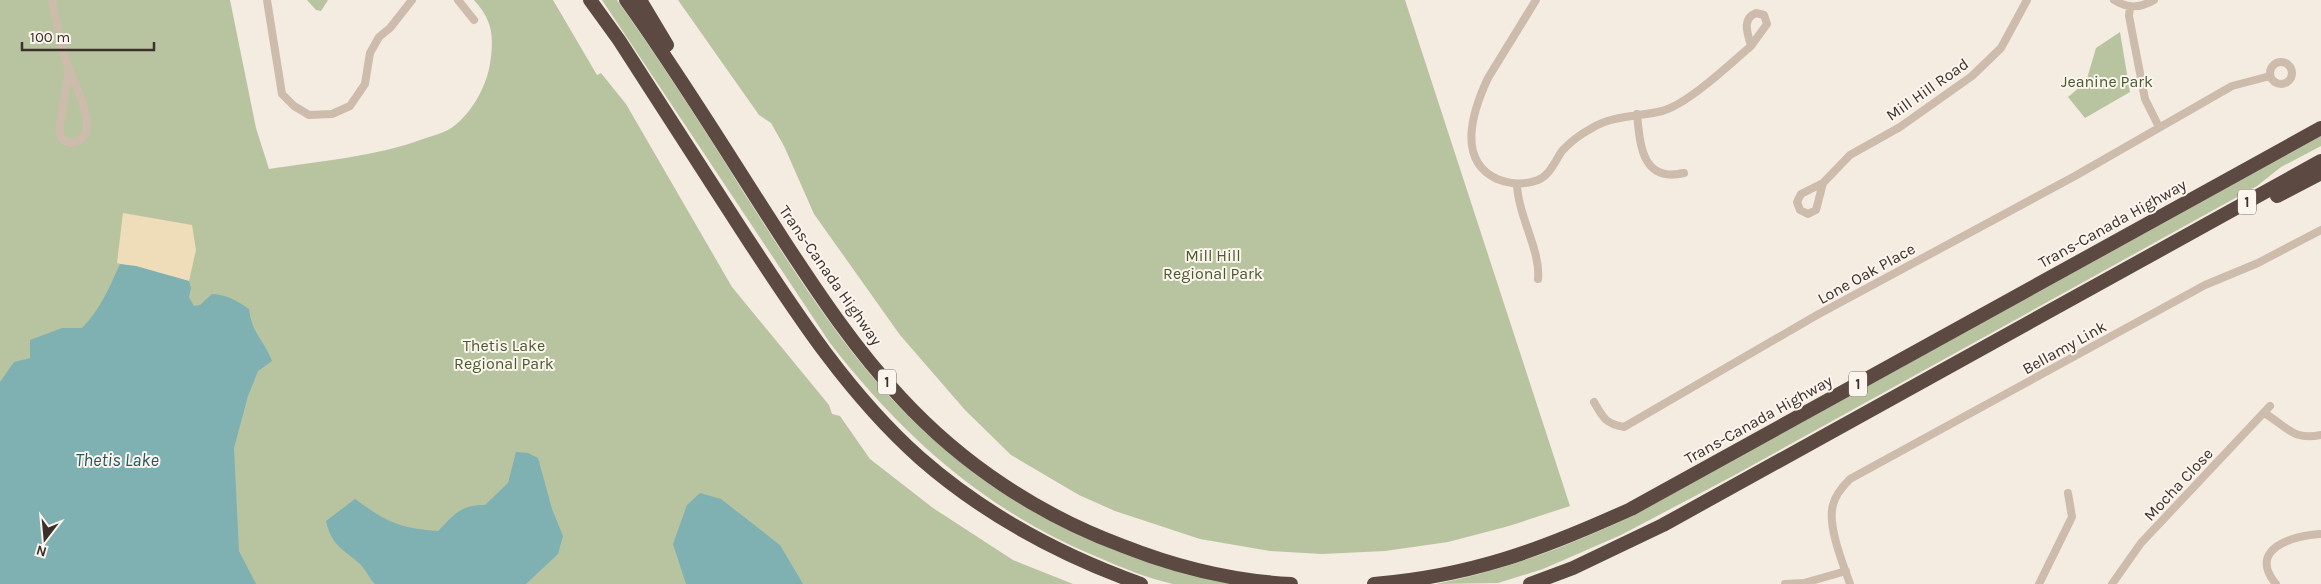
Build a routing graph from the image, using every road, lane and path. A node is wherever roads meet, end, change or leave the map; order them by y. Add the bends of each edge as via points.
1 (52, 0) edge
2 (267, 0) edge
3 (412, 0) edge
4 (458, 0) edge
5 (590, 0) edge
6 (626, 0) edge
7 (640, 0) edge
8 (1536, 0) edge
9 (2027, 0) edge
10 (2114, 0) edge
11 (2154, 0) edge
12 (2130, 7) junction
13 (474, 20) dead end
14 (1751, 46) dead end
15 (69, 69) junction
16 (2270, 76) dead end
17 (698, 109) junction
18 (1637, 114) junction
19 (2159, 127) junction
20 (2321, 128) edge
21 (2321, 161) edge
22 (1684, 173) dead end
23 (2321, 173) edge
24 (1823, 183) dead end
25 (1517, 184) junction
26 (2321, 230) edge
27 (2174, 243) junction
28 (1538, 278) dead end
29 (1594, 402) dead end
30 (2270, 406) dead end
31 (2264, 413) junction
32 (2321, 435) edge
33 (2068, 493) dead end
34 (2320, 534) dead end
35 (1846, 570) junction
36 (1141, 584) edge
37 (1290, 584) edge
38 (1374, 584) edge
39 (1530, 584) edge
40 (1785, 584) edge
41 (1850, 584) edge
42 (2040, 584) edge
43 (2112, 584) edge
44 (2276, 584) edge

1 - 15 street
2 - 3 street via 282,94 309,115 332,114 350,106 364,84 370,53 379,37
4 - 13 street
5 - 36 highway, 1 via 805,325 854,390 893,433 990,512 1069,556
6 - 17 highway, Trans-Canada Highway / 1
7 - 17 highway via 680,67
8 - 25 street via 1488,78 1471,128 1474,154 1483,169 1503,181
9 - 24 street, Mill Hill Road via 2010,34 1989,62 1923,112 1850,155
10 - 12 street
11 - 12 street via 2141,7
12 - 19 street via 2140,79 2145,99
14 - 18 street via 1680,102 1663,110
15 - 15 street via 59,132 63,140 71,143 83,136 87,121
16 - 19 street, Lone Oak Place via 2232,86
17 - 37 highway, Trans-Canada Highway / 1 via 848,335 900,398 962,455 1034,505 1147,556 1208,572
18 - 22 street via 1641,148 1650,165 1666,175
18 - 25 street via 1592,127 1563,151 1544,176
19 - 29 street, Lone Oak Place via 1817,315 1624,427 1610,424
20 - 38 highway, Trans-Canada Highway / 1 via 1631,509 1568,538 1481,567
21 - 27 highway, 1
23 - 27 highway via 2240,215
25 - 28 street via 1521,211 1539,266
26 - 35 street, Bellamy Link via 2205,285 1850,479 1833,504 1833,527
27 - 39 highway, 1 via 1663,525 1573,568
30 - 31 street, Mocha Close
31 - 32 street via 2299,437
31 - 43 street, Mocha Close via 2141,543
33 - 42 street via 2072,517
34 - 44 street via 2284,541 2271,550 2267,561 2269,575
35 - 40 street via 1804,583
35 - 41 street

